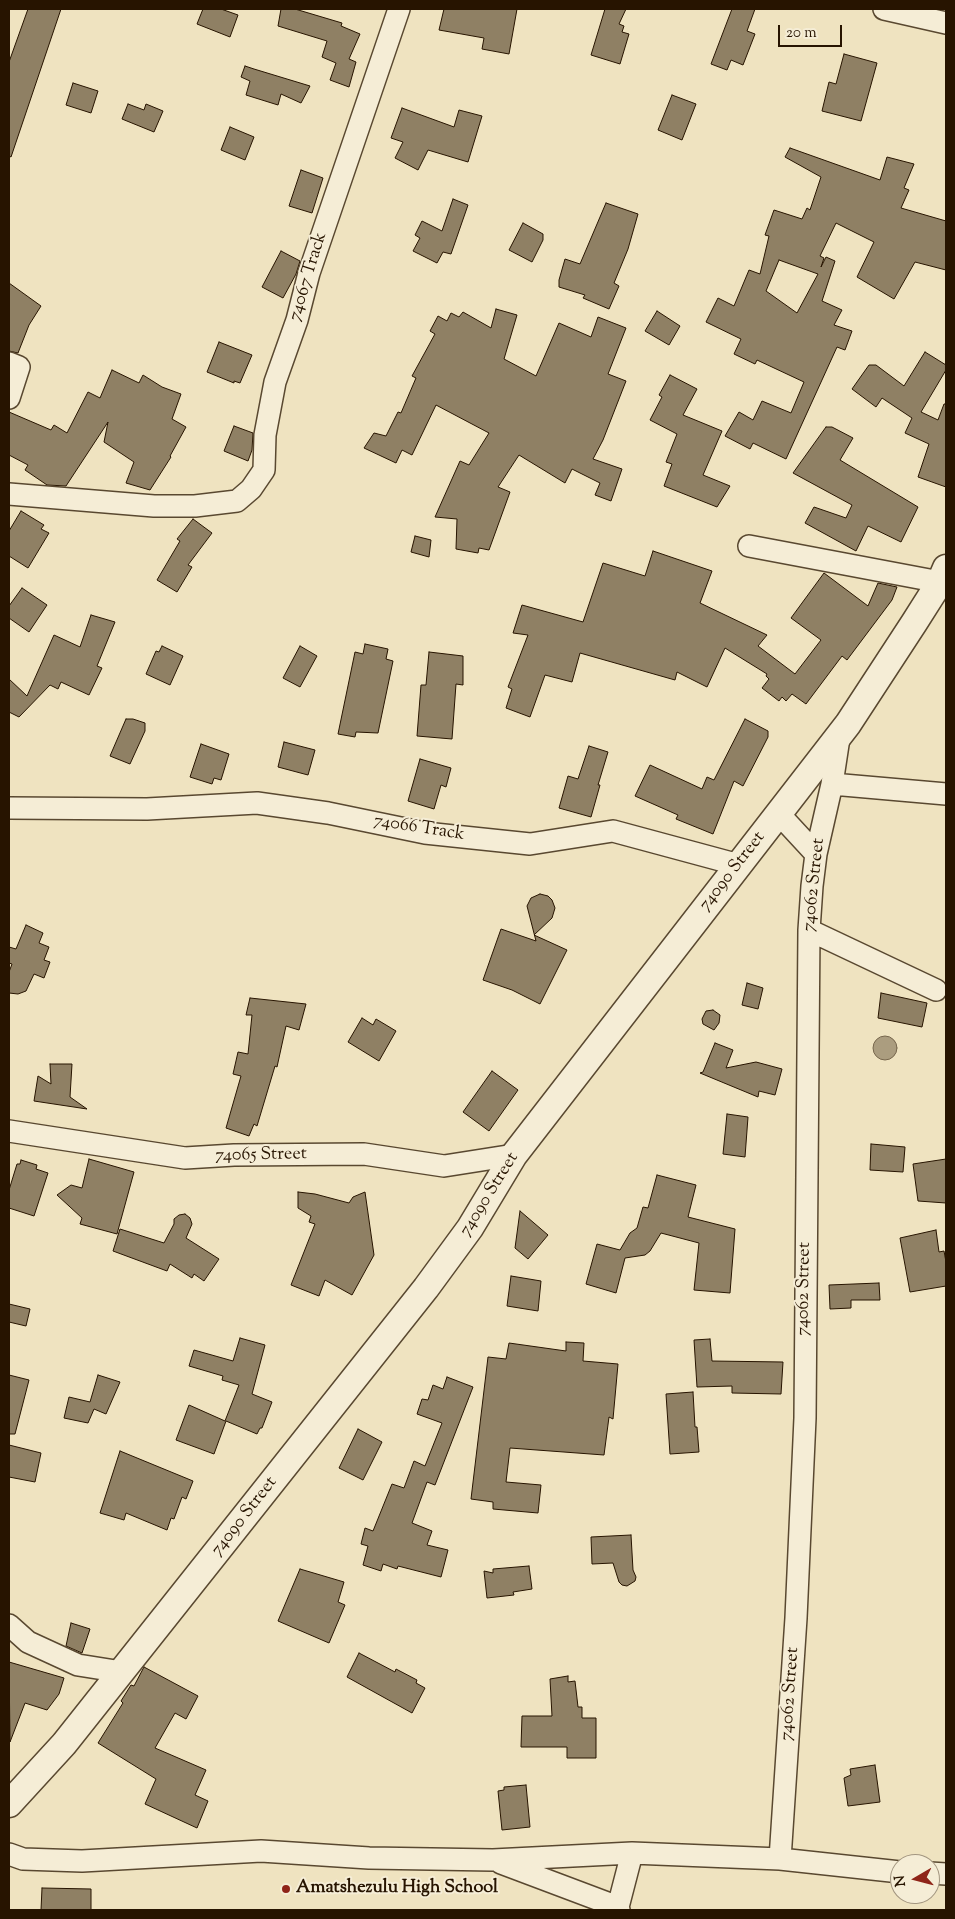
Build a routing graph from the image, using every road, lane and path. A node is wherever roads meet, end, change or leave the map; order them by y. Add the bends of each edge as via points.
1 (399, 9) edge
2 (884, 9) edge
3 (946, 23) edge
4 (9, 364) edge
5 (9, 398) edge
6 (9, 494) edge
7 (749, 546) dead end
8 (943, 575) edge
9 (848, 724) junction
10 (832, 784) junction
11 (946, 794) edge
12 (9, 808) edge
13 (778, 814) junction
14 (816, 854) junction
15 (739, 865) junction
16 (809, 930) junction
17 (936, 990) dead end
18 (9, 1131) edge
19 (514, 1155) junction
20 (9, 1625) edge
21 (122, 1672) junction
22 (9, 1804) edge
23 (632, 1853) junction
24 (9, 1854) edge
25 (780, 1859) junction
26 (492, 1860) junction
27 (890, 1871) edge
28 (618, 1909) edge

1 - 6 street, 74067 Track via 275,382 265,435 264,470 251,489 237,501 195,506 154,506
2 - 3 street
4 - 5 street via 19,367
7 - 8 street
8 - 9 street, 74090 Street
9 - 10 street, 74062 Street via 839,738
9 - 13 street, 74090 Street
10 - 11 street
10 - 14 street, 74062 Street
12 - 15 street, 74066 Track via 147,809 256,803 328,813 425,833 530,844 613,831
13 - 14 street
13 - 15 street, 74090 Street
14 - 16 street, 74062 Street
15 - 19 street, 74090 Street
16 - 17 street
16 - 25 street, 74062 Street via 805,1418
18 - 19 street, 74065 Street via 184,1158 364,1154 444,1166
19 - 21 street, 74090 Street via 470,1228 426,1288
20 - 21 street via 28,1642 78,1666
21 - 22 street, 74090 Street via 64,1744
23 - 25 street
23 - 26 street
23 - 28 street
24 - 26 street via 23,1859 82,1861 261,1850 369,1858
25 - 27 street
26 - 28 street

